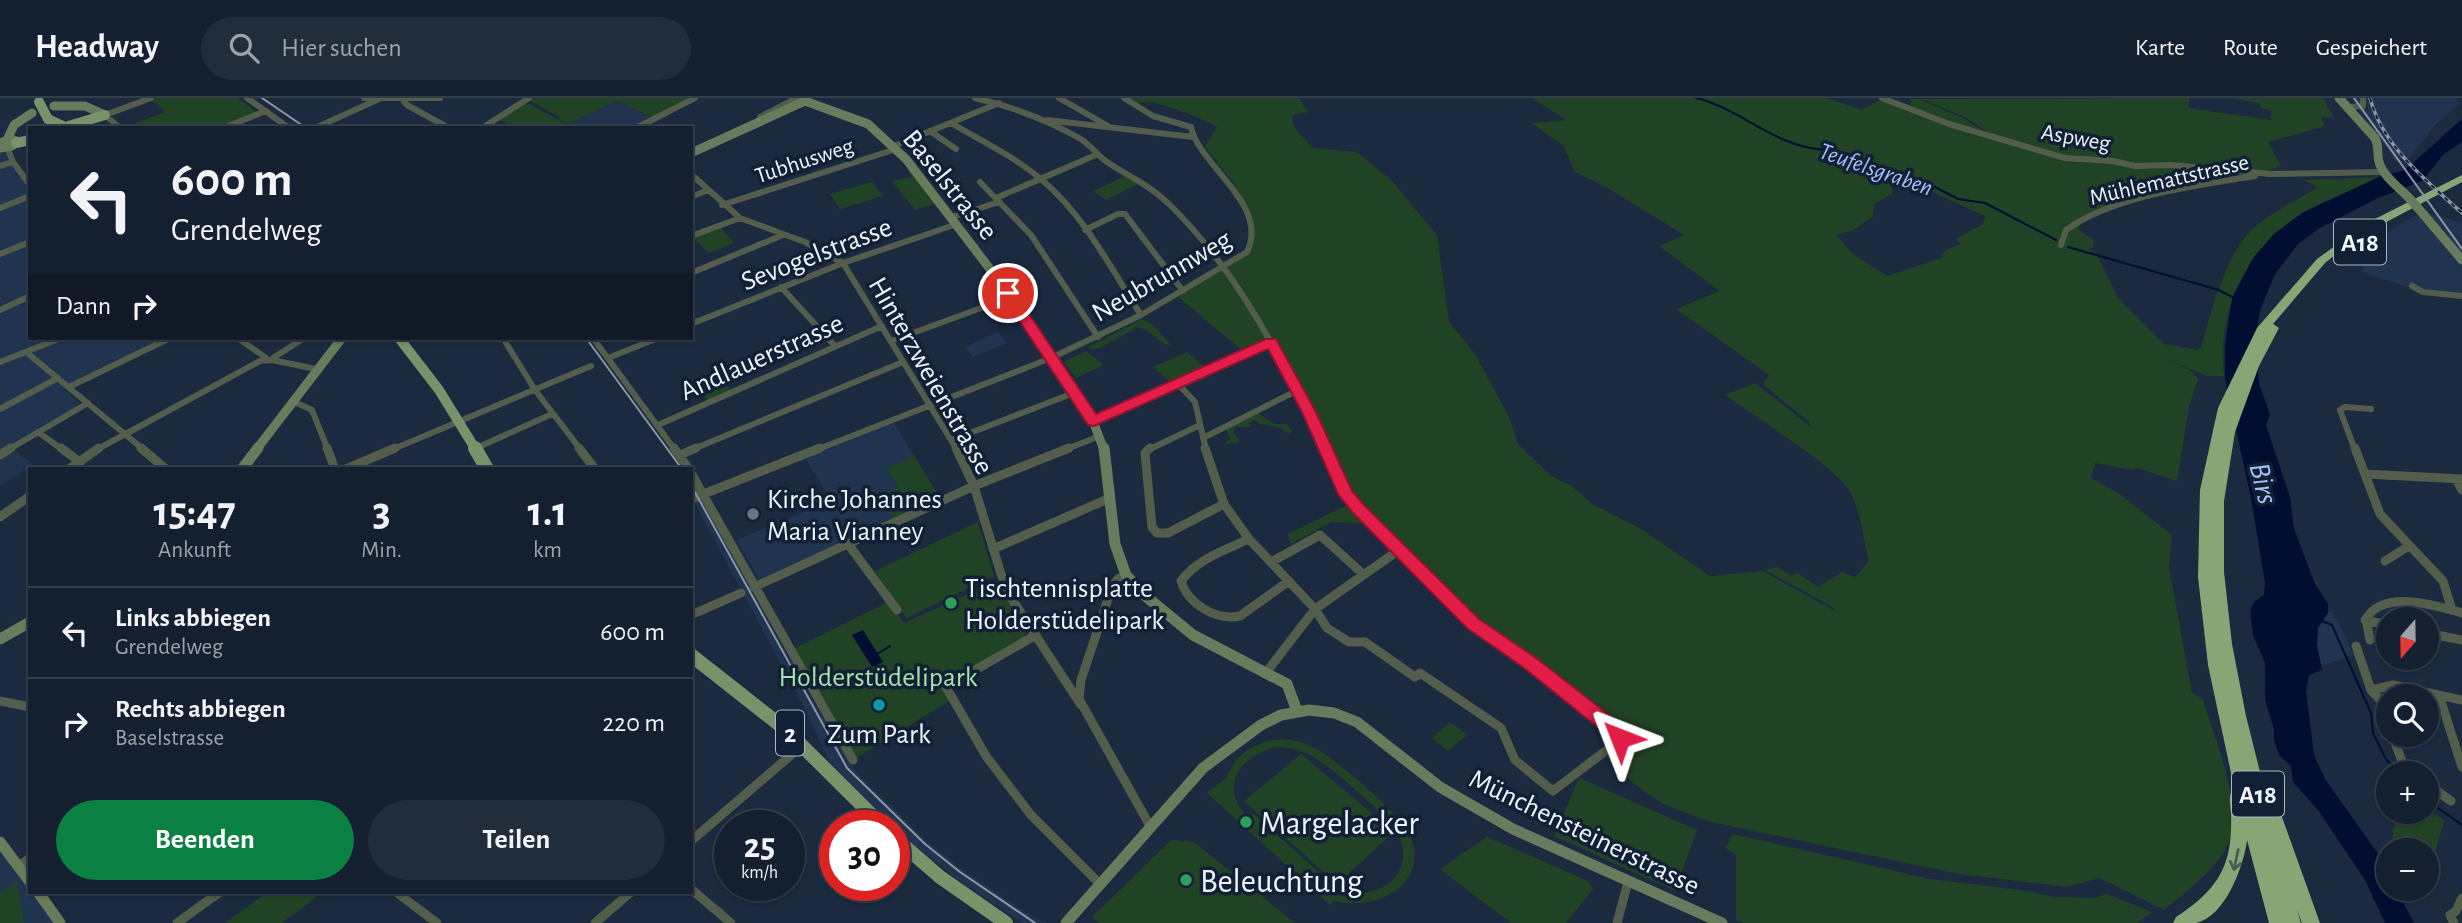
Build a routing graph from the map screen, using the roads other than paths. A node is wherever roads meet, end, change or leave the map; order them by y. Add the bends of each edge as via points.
1 (151, 98) edge
2 (247, 98) edge
3 (364, 98) edge
4 (440, 98) edge
5 (529, 98) edge
6 (695, 98) edge
7 (975, 98) edge
8 (1059, 98) edge
9 (1124, 98) edge
10 (1882, 98) edge
11 (2339, 98) edge
12 (2363, 98) edge
13 (380, 99) edge
14 (406, 99) edge
15 (806, 99) edge
16 (38, 100) edge
17 (999, 103) junction
18 (54, 106) dead end
19 (2348, 107) junction
20 (266, 111) junction
21 (32, 113) dead end
22 (103, 116) junction
23 (760, 117) dead end
24 (1042, 120) junction
25 (951, 123) junction
26 (49, 125) edge
27 (68, 126) edge
28 (81, 126) edge
29 (118, 126) edge
30 (228, 126) edge
31 (286, 126) edge
32 (319, 126) edge
33 (445, 126) edge
34 (485, 126) edge
35 (640, 126) edge
36 (1108, 127) junction
37 (930, 131) junction
38 (1193, 137) junction
39 (28, 139) edge
40 (8, 144) edge
41 (895, 147) junction
42 (956, 149) dead end
43 (693, 152) edge
44 (1098, 154) junction
45 (13, 162) junction
46 (0, 166) edge
47 (2384, 172) junction
48 (2271, 174) junction
49 (693, 176) edge
50 (2462, 178) edge
51 (1041, 180) junction
52 (28, 182) edge
53 (980, 182) dead end
54 (2462, 187) edge
55 (708, 190) junction
56 (693, 196) edge
57 (28, 197) edge
58 (998, 200) junction
59 (722, 205) junction
60 (0, 208) edge
61 (740, 218) junction
62 (954, 221) junction
63 (1085, 230) junction
64 (693, 235) edge
65 (783, 235) junction
66 (28, 243) edge
67 (2062, 245) dead end
68 (2457, 248) edge
69 (0, 254) edge
70 (2462, 260) edge
71 (843, 263) junction
72 (1221, 268) junction
73 (693, 272) edge
74 (2412, 286) dead end
75 (781, 287) junction
76 (1183, 291) junction
77 (2462, 296) edge
78 (28, 297) edge
79 (1011, 297) junction
80 (0, 310) edge
81 (1141, 315) junction
82 (693, 323) edge
83 (882, 326) junction
84 (1098, 337) junction
85 (56, 340) edge
86 (166, 340) edge
87 (241, 340) edge
88 (300, 340) edge
89 (340, 340) edge
90 (401, 340) edge
91 (504, 340) edge
92 (594, 340) edge
93 (653, 340) edge
94 (891, 341) junction
95 (1271, 342) junction
96 (835, 346) junction
97 (26, 352) junction
98 (269, 358) junction
99 (608, 358) junction
100 (1051, 358) junction
101 (0, 362) edge
102 (903, 362) junction
103 (592, 366) dead end
104 (316, 369) junction
105 (58, 379) junction
106 (1178, 384) junction
107 (69, 387) junction
108 (535, 390) junction
109 (1296, 391) junction
110 (1076, 393) junction
111 (292, 401) junction
112 (88, 403) junction
113 (930, 405) junction
114 (2371, 409) dead end
115 (0, 410) edge
116 (552, 414) junction
117 (1094, 421) junction
118 (459, 422) junction
119 (658, 425) junction
120 (1200, 425) junction
121 (38, 432) junction
122 (124, 433) junction
123 (1100, 436) junction
124 (1203, 438) junction
125 (952, 440) junction
126 (474, 449) junction
127 (0, 455) edge
128 (680, 455) junction
129 (80, 461) junction
130 (72, 467) edge
131 (164, 467) edge
132 (243, 467) edge
133 (334, 467) edge
134 (351, 467) edge
135 (485, 467) edge
136 (593, 467) edge
137 (688, 467) edge
138 (2365, 474) junction
139 (693, 477) edge
140 (2459, 479) edge
141 (974, 486) junction
142 (2462, 490) edge
143 (702, 494) junction
144 (28, 497) edge
145 (693, 498) edge
146 (1110, 498) junction
147 (1224, 504) junction
148 (0, 517) edge
149 (1249, 539) junction
150 (848, 544) junction
151 (2409, 546) junction
152 (993, 549) junction
153 (1399, 550) junction
154 (2385, 561) dead end
155 (1271, 562) junction
156 (1363, 574) junction
157 (1126, 575) junction
158 (1289, 581) junction
159 (754, 587) junction
160 (741, 593) dead end
161 (1315, 609) junction
162 (897, 610) dead end
163 (2452, 610) junction
164 (2462, 613) edge
165 (693, 614) edge
166 (2365, 620) junction
167 (2376, 622) edge
168 (28, 623) edge
169 (1035, 635) junction
170 (2440, 636) edge
171 (0, 639) edge
172 (2370, 640) dead end
173 (2462, 640) edge
174 (2356, 646) dead end
175 (693, 657) edge
176 (2228, 663) junction
177 (1265, 674) junction
178 (2376, 689) edge
179 (2371, 690) junction
180 (2439, 695) joint
181 (2376, 696) edge
182 (2462, 700) edge
183 (0, 701) edge
184 (1081, 705) junction
185 (28, 707) edge
186 (1297, 711) junction
187 (2232, 745) junction
188 (791, 755) dead end
189 (853, 760) dead end
190 (2462, 767) edge
191 (867, 810) edge
192 (1150, 826) junction
193 (693, 839) edge
194 (0, 842) edge
195 (910, 851) edge
196 (24, 862) edge
197 (1628, 882) junction
198 (1100, 884) junction
199 (693, 890) edge
200 (39, 894) edge
201 (217, 894) edge
202 (399, 894) edge
203 (629, 894) edge
204 (2462, 898) edge
205 (2452, 919) edge
206 (60, 923) edge
207 (177, 923) edge
208 (437, 923) edge
209 (595, 923) edge
210 (731, 923) edge
211 (1006, 923) edge
212 (1066, 923) edge
213 (1616, 923) edge
214 (1722, 923) edge
215 (2182, 923) edge
216 (2278, 923) edge
217 (2292, 923) edge
218 (2311, 923) edge

1 - 22 street
2 - 20 street
3 - 13 street
4 - 14 street
5 - 34 street
6 - 35 street
7 - 17 street
8 - 36 street
9 - 38 street, Neubrunnweg via 1153,116 1191,127
10 - 48 street, Aspweg via 1949,124 2065,158
11 - 19 street
12 - 19 street via 2362,106
13 - 14 street
13 - 32 street
14 - 33 street via 407,105
15 - 23 street via 794,99
15 - 41 street, Baselstrasse via 863,122
15 - 43 street
16 - 26 main road, bridge
17 - 24 street
17 - 25 street, Tubhusweg
18 - 22 street via 85,106
19 - 47 street via 2377,142 2378,162
20 - 30 street
20 - 31 street
21 - 40 street via 14,125
22 - 27 main road
22 - 28 main road
22 - 29 street
24 - 36 street
24 - 44 street via 1081,139
25 - 37 street, Tubhusweg
25 - 51 street
36 - 38 street
37 - 41 street, Tubhusweg
37 - 42 street
38 - 72 street, Neubrunnweg via 1233,188 1254,235 1250,250
39 - 40 main road
40 - 45 street
41 - 59 street, Tubhusweg
41 - 62 street, Baselstrasse
44 - 51 street, Sevogelstrasse
44 - 72 street via 1169,204
45 - 46 street
45 - 52 street
47 - 48 street, Mühlemattstrasse
47 - 68 street, bridge
48 - 67 street, Mühlemattstrasse via 2164,194 2083,218 2066,230
49 - 55 street, Hinterzweienstrasse
50 - 187 highway, A18 via 2391,214 2322,259 2279,304 2235,376 2208,477 2205,559 2220,692
51 - 58 street, Sevogelstrasse
51 - 63 street
53 - 58 street
54 - 176 highway, A18 via 2380,230 2331,263 2277,322 2243,385 2219,473 2216,562
55 - 56 street
55 - 59 street, Hinterzweienstrasse
57 - 60 street
58 - 62 street, Sevogelstrasse
58 - 84 street via 1036,242
59 - 61 street, Hinterzweienstrasse
61 - 64 street
61 - 65 street, Hinterzweienstrasse
62 - 71 street, Sevogelstrasse
62 - 79 street, Baselstrasse
63 - 76 street via 1125,214
63 - 81 street
65 - 71 street, Hinterzweienstrasse
65 - 73 street
66 - 69 street
68 - 70 street
71 - 75 street, Sevogelstrasse
71 - 83 street, Hinterzweienstrasse
72 - 76 street, Neubrunnweg
72 - 95 street
74 - 77 street via 2423,292
75 - 82 street, Sevogelstrasse
75 - 96 street
76 - 81 street, Neubrunnweg
78 - 80 street
79 - 94 street
79 - 100 street, Baselstrasse
81 - 84 street, Neubrunnweg
83 - 94 street, Hinterzweienstrasse
83 - 96 street, Andlauerstrasse
84 - 100 street, Neubrunnweg
85 - 97 street
86 - 107 street
87 - 98 street
88 - 98 street
89 - 104 street
90 - 118 main road
91 - 108 street
92 - 99 street
93 - 99 street
94 - 102 street, Hinterzweienstrasse
95 - 106 street
95 - 109 street
96 - 119 street, Andlauerstrasse
97 - 101 street
97 - 105 street
98 - 104 street
98 - 122 street
99 - 119 street
100 - 110 street, Baselstrasse
100 - 113 street, Neubrunnweg
102 - 113 street, Hinterzweienstrasse
102 - 128 street
103 - 108 street
104 - 111 street
105 - 107 street
105 - 115 street
106 - 117 street
106 - 120 street via 1195,402
107 - 112 street
108 - 116 street
108 - 118 street
109 - 124 street
109 - 153 street via 1346,494
110 - 117 street, Baselstrasse
110 - 125 street
111 - 132 street
111 - 133 street via 312,410
112 - 121 street
112 - 122 street
113 - 125 street, Hinterzweienstrasse
113 - 143 street, Neubrunnweg
114 - 138 street via 2340,410
116 - 126 street
116 - 136 street
117 - 123 street, Baselstrasse
118 - 126 main road
118 - 134 street
119 - 128 street
120 - 124 street
120 - 147 street via 1145,453 1152,527 1157,533 1168,533
121 - 127 street
121 - 129 street
122 - 129 street
122 - 131 street
123 - 141 street
123 - 146 street, Baselstrasse
124 - 147 street
125 - 141 street, Hinterzweienstrasse
126 - 135 main road
128 - 137 street
129 - 130 street
138 - 140 street
138 - 151 street via 2380,514
139 - 143 street
140 - 142 street
141 - 150 street
141 - 152 street, Hinterzweienstrasse
143 - 145 street, Neubrunnweg
143 - 159 street
144 - 148 street
146 - 152 street
146 - 157 street, Baselstrasse via 1115,544
147 - 149 street
149 - 155 street
149 - 158 street via 1185,574 1181,581 1184,590 1218,617 1231,619
150 - 159 street
150 - 162 street
151 - 154 street
151 - 163 street via 2443,581
152 - 169 street, Hinterzweienstrasse via 1013,599
153 - 156 street
153 - 161 street via 1473,624 1619,733 1617,743 1553,792 1515,760 1501,728 1420,673 1415,677 1365,642 1346,640 1327,628
155 - 156 street via 1320,535
155 - 158 street
156 - 161 street
157 - 177 street via 1193,635
157 - 184 street via 1112,587 1081,680
158 - 161 street
159 - 189 street
160 - 165 street
161 - 177 street
163 - 164 street
163 - 166 street via 2393,603 2370,610
166 - 167 street
166 - 172 street
168 - 171 street
169 - 184 street, Hinterzweienstrasse
169 - 198 street via 946,687 986,756 1031,815
170 - 173 street
174 - 179 street
175 - 191 main road, 2 via 785,729
176 - 217 highway, A18
176 - 218 highway
177 - 186 street via 1288,686
178 - 179 street
179 - 181 street
180 - 182 street
180 - 190 street
183 - 185 street
184 - 192 street
186 - 192 street via 1261,725 1231,745 1181,789
186 - 197 street, Münchensteinerstrasse via 1329,712 1357,722 1460,800 1540,843
187 -> 215 highway via 2229,757 2238,794 2240,836 2232,877 2208,906
187 - 216 highway, A18
188 - 193 street
192 - 198 street
194 - 196 street
195 - 211 main road
197 - 213 street
197 - 214 street, Münchensteinerstrasse
198 - 212 street
199 - 210 street
200 - 206 street
201 - 207 street
202 - 208 street
203 - 209 street
204 - 205 street

